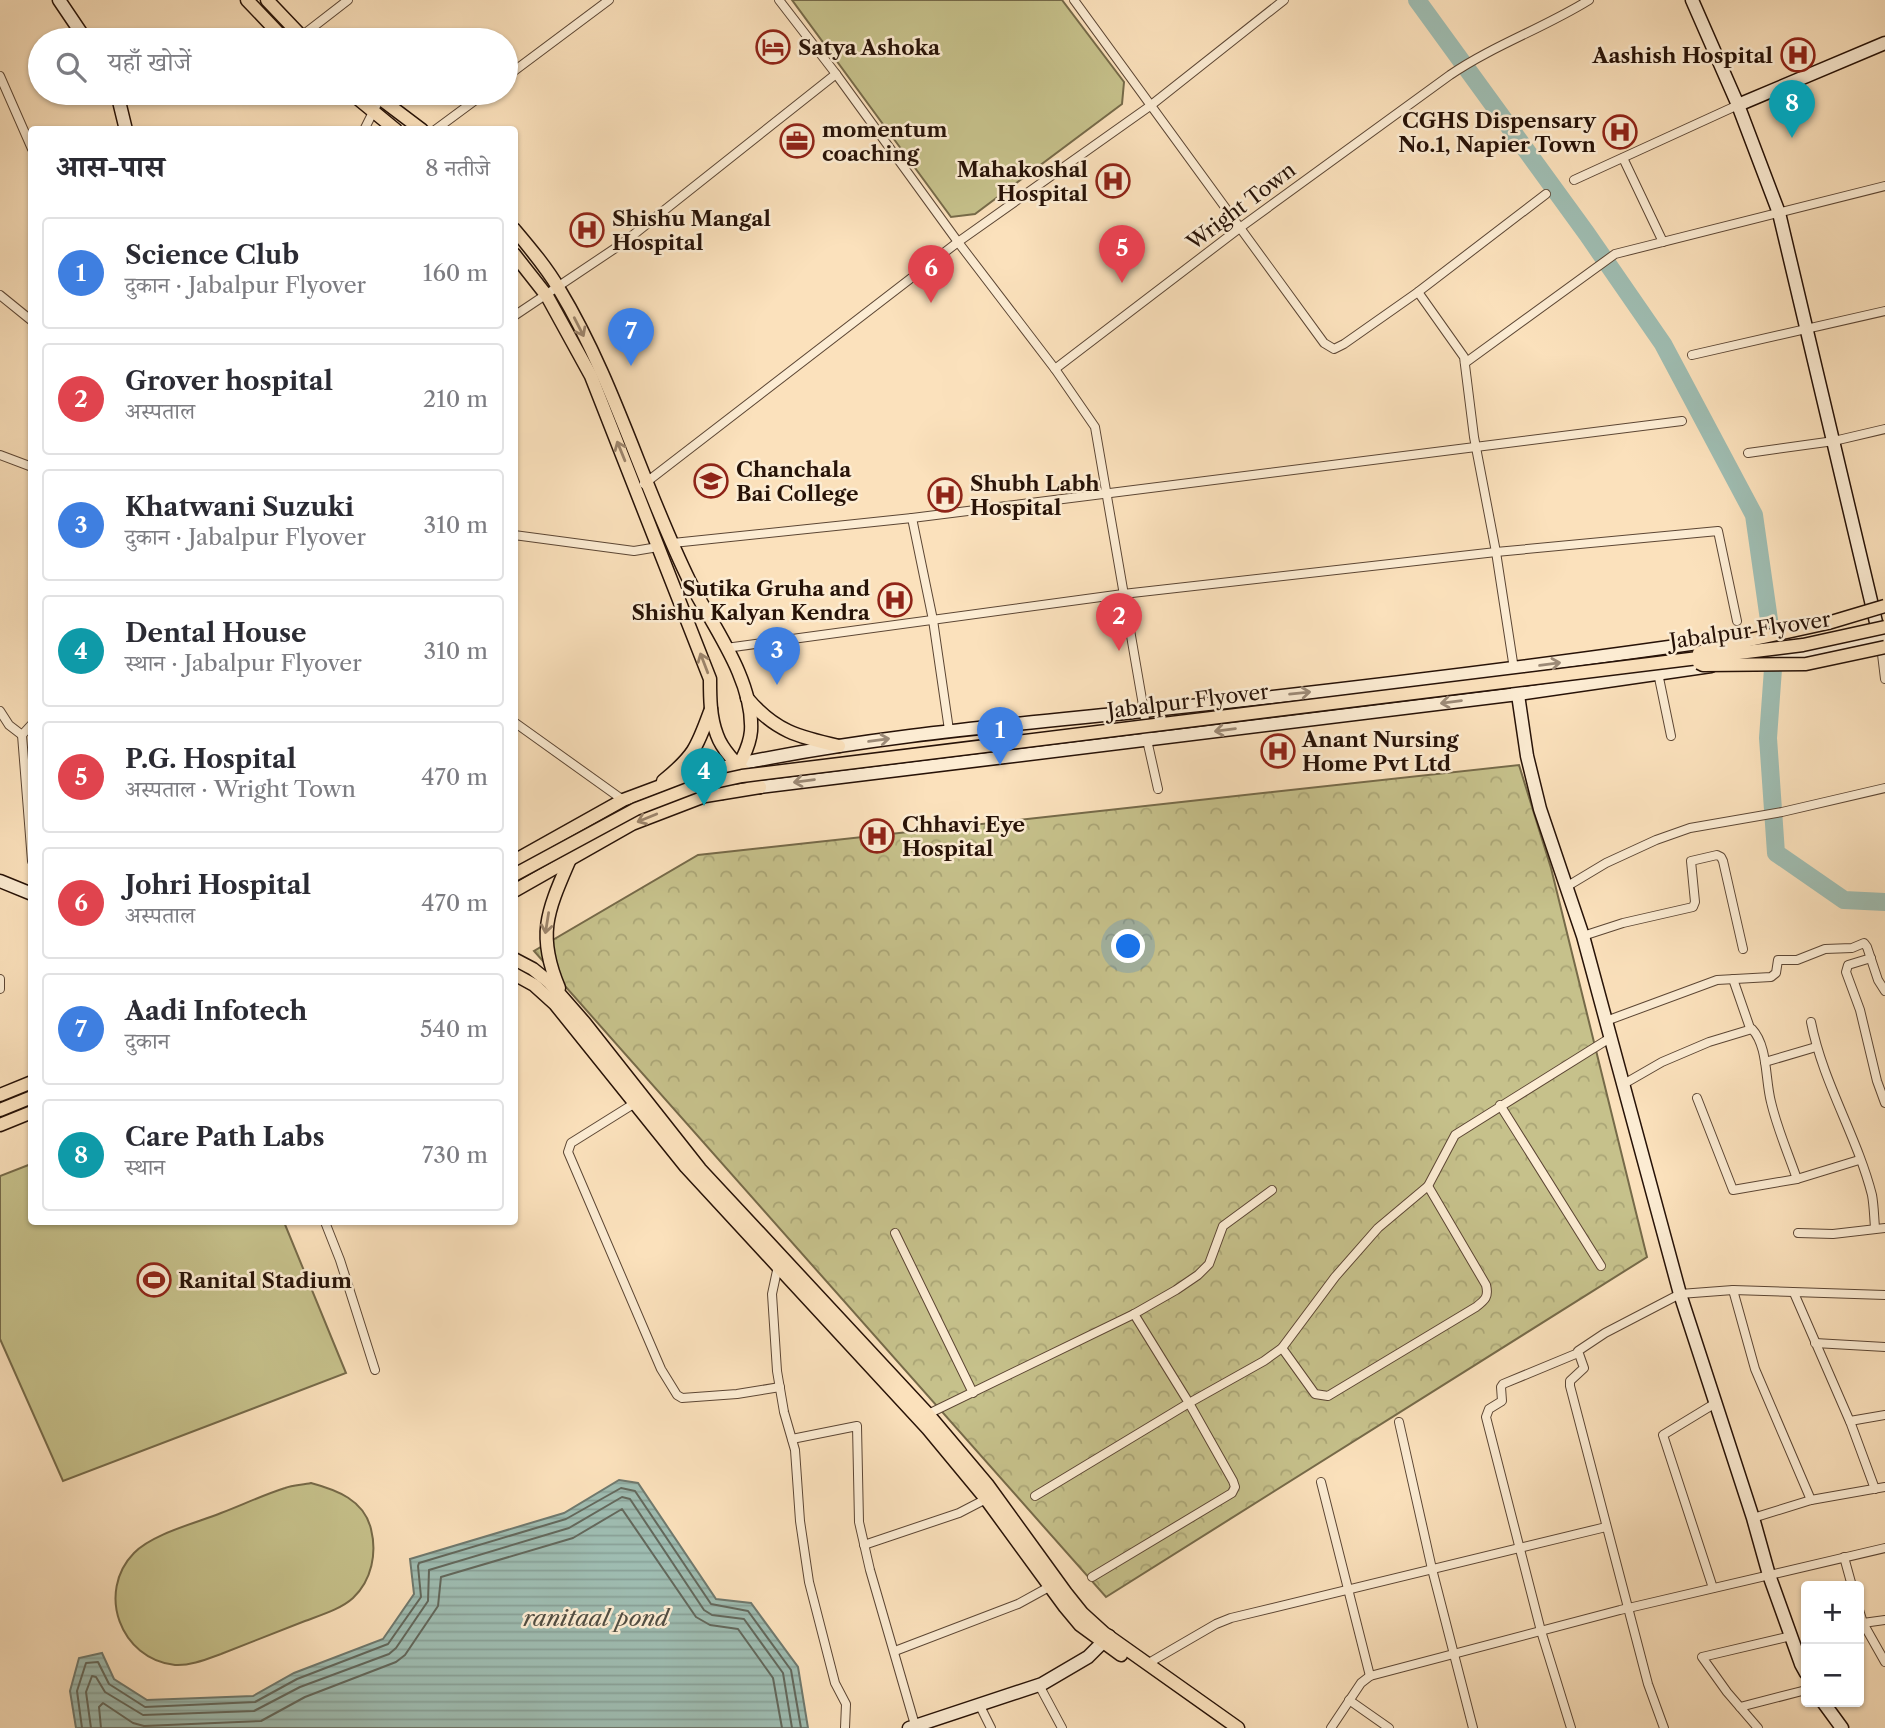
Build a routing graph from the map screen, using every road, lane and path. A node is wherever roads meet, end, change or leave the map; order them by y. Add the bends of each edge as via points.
1 (59, 0) edge
2 (247, 0) edge
3 (267, 0) edge
4 (348, 0) edge
5 (609, 0) edge
6 (779, 0) edge
7 (1074, 0) edge
8 (1284, 0) edge
9 (1589, 0) edge
10 (1692, 0) edge
11 (78, 28) edge
12 (274, 28) edge
13 (291, 28) edge
14 (314, 28) edge
15 (1885, 43) edge
16 (518, 68) edge
17 (836, 74) junction
18 (0, 76) edge
19 (120, 105) edge
20 (373, 105) edge
21 (378, 105) edge
22 (383, 105) edge
23 (469, 105) edge
24 (1738, 105) junction
25 (1150, 106) junction
26 (125, 126) edge
27 (365, 126) edge
28 (393, 126) edge
29 (416, 126) edge
30 (440, 126) edge
31 (28, 140) edge
32 (1623, 158) junction
33 (1574, 180) dead end
34 (1885, 186) edge
35 (1546, 194) dead end
36 (1779, 213) junction
37 (1241, 227) junction
38 (518, 234) edge
39 (958, 242) junction
40 (1663, 242) junction
41 (518, 259) edge
42 (559, 287) junction
43 (1418, 292) junction
44 (0, 295) edge
45 (547, 296) junction
46 (1885, 311) edge
47 (518, 314) edge
48 (28, 318) edge
49 (1807, 329) junction
50 (1692, 355) dead end
51 (1465, 363) junction
52 (1055, 369) junction
53 (1682, 421) dead end
54 (1885, 429) edge
55 (1833, 441) junction
56 (1476, 447) junction
57 (1748, 453) dead end
58 (0, 455) edge
59 (28, 466) edge
60 (641, 485) junction
61 (1106, 492) junction
62 (912, 518) junction
63 (518, 536) edge
64 (673, 543) junction
65 (658, 547) junction
66 (1496, 552) junction
67 (1123, 594) junction
68 (1882, 611) edge
69 (933, 620) junction
70 (1737, 621) dead end
71 (1884, 638) edge
72 (726, 648) junction
73 (1688, 659) junction
74 (1514, 669) junction
75 (1658, 673) junction
76 (1885, 679) edge
77 (1518, 694) junction
78 (745, 695) junction
79 (711, 709) junction
80 (0, 711) edge
81 (1144, 711) junction
82 (3, 721) edge
83 (518, 725) edge
84 (28, 728) edge
85 (949, 730) junction
86 (22, 735) junction
87 (1671, 736) dead end
88 (1147, 740) junction
89 (839, 746) junction
90 (739, 764) junction
91 (657, 786) junction
92 (760, 787) junction
93 (1885, 788) edge
94 (1158, 789) dead end
95 (722, 793) junction
96 (623, 800) junction
97 (28, 811) edge
98 (518, 859) edge
99 (570, 859) junction
100 (518, 873) edge
101 (1, 885) edge
102 (1566, 887) junction
103 (518, 889) edge
104 (28, 893) edge
105 (1583, 936) junction
106 (1743, 949) dead end
107 (1871, 958) junction
108 (518, 961) edge
109 (518, 976) edge
110 (0, 978) edge
111 (1733, 979) junction
112 (0, 989) edge
113 (1885, 992) edge
114 (564, 999) junction
115 (1606, 1021) junction
116 (1811, 1023) dead end
117 (1750, 1028) junction
118 (1611, 1038) junction
119 (1816, 1046) junction
120 (1765, 1062) junction
121 (28, 1084) edge
122 (1622, 1084) junction
123 (0, 1095) edge
124 (1698, 1098) dead end
125 (28, 1099) edge
126 (1884, 1101) edge
127 (635, 1103) junction
128 (1500, 1105) junction
129 (0, 1110) edge
130 (28, 1114) edge
131 (0, 1125) edge
132 (1859, 1160) junction
133 (1797, 1179) junction
134 (1428, 1186) junction
135 (1272, 1190) dead end
136 (328, 1225) edge
137 (1875, 1227) junction
138 (1885, 1228) edge
139 (895, 1233) dead end
140 (1797, 1233) dead end
141 (778, 1266) junction
142 (1601, 1266) dead end
143 (1733, 1290) junction
144 (1794, 1293) junction
145 (1680, 1294) junction
146 (1885, 1295) edge
147 (1134, 1314) junction
148 (1815, 1343) junction
149 (1885, 1347) edge
150 (1282, 1348) junction
151 (1578, 1353) junction
152 (375, 1370) dead end
153 (780, 1387) junction
154 (973, 1393) junction
155 (1189, 1403) junction
156 (1714, 1404) junction
157 (928, 1414) junction
158 (1885, 1416) edge
159 (1850, 1421) junction
160 (1399, 1422) dead end
161 (792, 1439) junction
162 (1321, 1482) dead end
163 (1885, 1487) edge
164 (1875, 1489) junction
165 (1035, 1496) dead end
166 (986, 1499) junction
167 (1811, 1500) junction
168 (1753, 1518) junction
169 (1606, 1527) junction
170 (864, 1545) junction
171 (1521, 1547) junction
172 (1885, 1548) edge
173 (1844, 1557) junction
174 (1432, 1569) junction
175 (1769, 1575) junction
176 (1092, 1577) dead end
177 (1851, 1581) edge
178 (1049, 1587) junction
179 (1713, 1588) junction
180 (1347, 1590) junction
181 (1629, 1608) junction
182 (1885, 1619) edge
183 (1864, 1623) edge
184 (1864, 1625) edge
185 (1541, 1631) junction
186 (1791, 1636) junction
187 (1105, 1639) junction
188 (895, 1651) junction
189 (1454, 1655) junction
190 (1801, 1661) edge
191 (1885, 1662) edge
192 (1147, 1664) junction
193 (1370, 1676) junction
194 (1039, 1685) junction
195 (1801, 1691) edge
196 (1349, 1700) junction
197 (980, 1706) junction
198 (1740, 1707) junction
199 (1827, 1707) edge
200 (912, 1727) edge
201 (845, 1728) edge
202 (991, 1728) edge
203 (1062, 1728) edge
204 (1225, 1728) edge
205 (1238, 1728) edge
206 (1331, 1728) edge
207 (1389, 1728) edge
208 (1473, 1728) edge
209 (1571, 1728) edge
210 (1664, 1728) edge
211 (1758, 1728) edge
212 (1842, 1728) edge

1 - 11 street
2 - 12 main road
3 - 13 main road
4 - 14 street
5 - 16 street
6 - 17 street
7 - 25 street
8 - 25 street
9 - 37 street, Wright Town via 1475,58
10 - 24 street
15 - 24 street
17 - 39 street
17 - 42 street via 623,243
18 - 31 street
19 - 26 street
20 - 27 street
21 - 28 main road
22 - 29 main road
23 - 30 street
24 - 32 street
24 - 36 street
25 - 37 street
25 - 39 street
32 - 33 street
32 - 40 street
34 - 36 street
35 - 43 street
36 - 40 street
36 - 49 street
37 - 43 street via 1325,343 1334,349
37 - 52 street, Wright Town
38 - 42 main road
39 - 52 street
39 - 60 street
40 - 51 street via 1615,254
41 - 45 main road
42 - 45 street
42 -> 60 main road via 601,369
43 - 51 street
44 - 48 street
45 - 47 street
60 -> 45 main road
46 - 49 street
49 - 50 street
49 - 55 street
51 - 56 street
52 - 61 street via 1095,427
53 - 56 street
54 - 55 street
55 - 57 street
55 - 68 street
56 - 61 street
56 - 66 street
58 - 59 street
60 - 64 main road
60 - 65 main road
61 - 62 street
61 - 67 street
62 - 64 street
62 - 69 street
63 - 65 street via 634,551
64 - 72 main road
79 -> 65 main road via 710,679
66 - 67 street
66 - 70 street via 1718,531
66 - 74 street
67 - 69 street
67 - 81 street
68 - 71 street
68 - 73 main road, bridge via 1708,649
74 -> 68 street, bridge via 1776,632
69 - 72 street
69 - 85 street
71 - 73 main road, Jabalpur Flyover, bridge
71 - 73 main road, bridge via 1806,664 1703,665
71 - 75 street
71 - 76 street
72 - 78 main road
73 - 100 main road, Jabalpur Flyover, bridge via 742,776 696,786 636,809
74 - 77 street
81 -> 74 street
75 - 77 street
75 - 87 street
77 -> 88 street
77 - 102 street via 1540,809
78 - 89 main road via 782,730
78 - 90 main road via 751,732
79 - 90 main road via 717,737
79 - 91 main road via 697,747
80 - 82 street
81 - 85 street
81 - 88 street
82 - 86 street
83 - 96 street
84 - 86 street
89 -> 85 street
86 - 97 street
88 -> 92 street
88 - 94 street
89 - 90 street
90 - 91 main road
90 - 92 main road
90 - 95 main road
91 - 96 main road
92 - 95 main road
93 - 102 street via 1690,828 1606,863
95 -> 99 main road via 632,824
96 - 98 main road
99 - 103 main road
99 -> 114 main road via 545,930 549,966
101 - 104 street
102 - 105 street
105 - 106 street via 1693,907 1691,861 1717,855 1723,861
105 - 115 street
107 - 111 street via 1864,943 1797,960 1778,960 1771,977
107 - 113 street
107 - 126 street via 1848,965 1846,972
108 - 114 main road
109 - 127 main road via 555,1004
110 - 112 street
111 - 115 street via 1717,980
111 - 117 street
114 - 157 main road via 700,1169
115 - 118 street
116 - 119 street
117 - 120 street
117 - 122 street via 1662,1062
118 - 122 street
118 - 128 street
119 - 120 street
119 - 132 street
120 - 133 street via 1770,1101
121 - 123 main road
122 - 145 street
124 - 133 street via 1733,1190
125 - 129 main road
127 - 141 main road via 686,1167
127 - 153 street via 571,1143 568,1152 661,1369 682,1398
128 - 134 street via 1455,1135
128 - 142 street
130 - 131 main road
132 - 133 street
132 - 137 street via 1873,1198
134 - 150 street via 1378,1228
134 - 150 street via 1486,1285 1486,1300 1328,1396 1315,1394
135 - 147 street via 1223,1226 1205,1269
136 - 152 street
137 - 138 street
137 - 140 street via 1833,1234
139 - 154 street
141 - 153 street via 772,1294
141 - 166 main road
143 - 144 street
143 - 145 street
143 - 167 street via 1755,1369
144 - 146 street
144 - 148 street
145 - 151 street via 1605,1333
145 - 156 street
147 - 154 street
147 - 155 street
148 - 149 street
148 - 159 street
150 - 155 street
151 - 169 street via 1584,1368 1569,1383
151 - 171 street via 1503,1384 1503,1401 1487,1413
153 - 161 street
154 - 157 street
155 - 165 street
155 - 176 street via 1233,1481 1232,1493
156 - 168 street
156 - 179 street via 1663,1435
157 - 187 main road
158 - 159 street
159 - 164 street
160 - 174 street
161 - 170 street via 857,1426 859,1522
161 - 201 street via 809,1582 835,1683 846,1704
162 - 180 street
163 - 164 street
164 - 167 street
166 - 170 street via 959,1513
166 - 178 main road
167 - 168 street
168 - 175 street
169 - 171 street
169 - 181 street
170 - 188 street
171 - 174 street
171 - 185 street
172 - 173 street
173 - 175 street
173 - 177 street
174 - 180 street
174 - 189 street
175 - 179 street
175 - 186 street
178 - 187 main road via 1080,1625
178 - 188 street via 1018,1604
179 - 181 street
180 - 192 street via 1231,1618
180 - 193 street
181 - 185 street
181 - 210 street
182 - 183 street
184 - 191 street
185 - 189 street
185 - 209 street
186 - 190 street
186 - 198 street via 1702,1657
187 - 192 main road
187 - 194 street via 1088,1657
187 - 204 main road
188 - 200 street
189 - 193 street
189 - 208 street
192 - 205 main road
193 - 196 street
194 - 197 street
194 - 203 street
195 - 198 street
196 - 206 street
196 - 207 street
197 - 200 street
197 - 202 street
198 - 211 street
199 - 212 street

